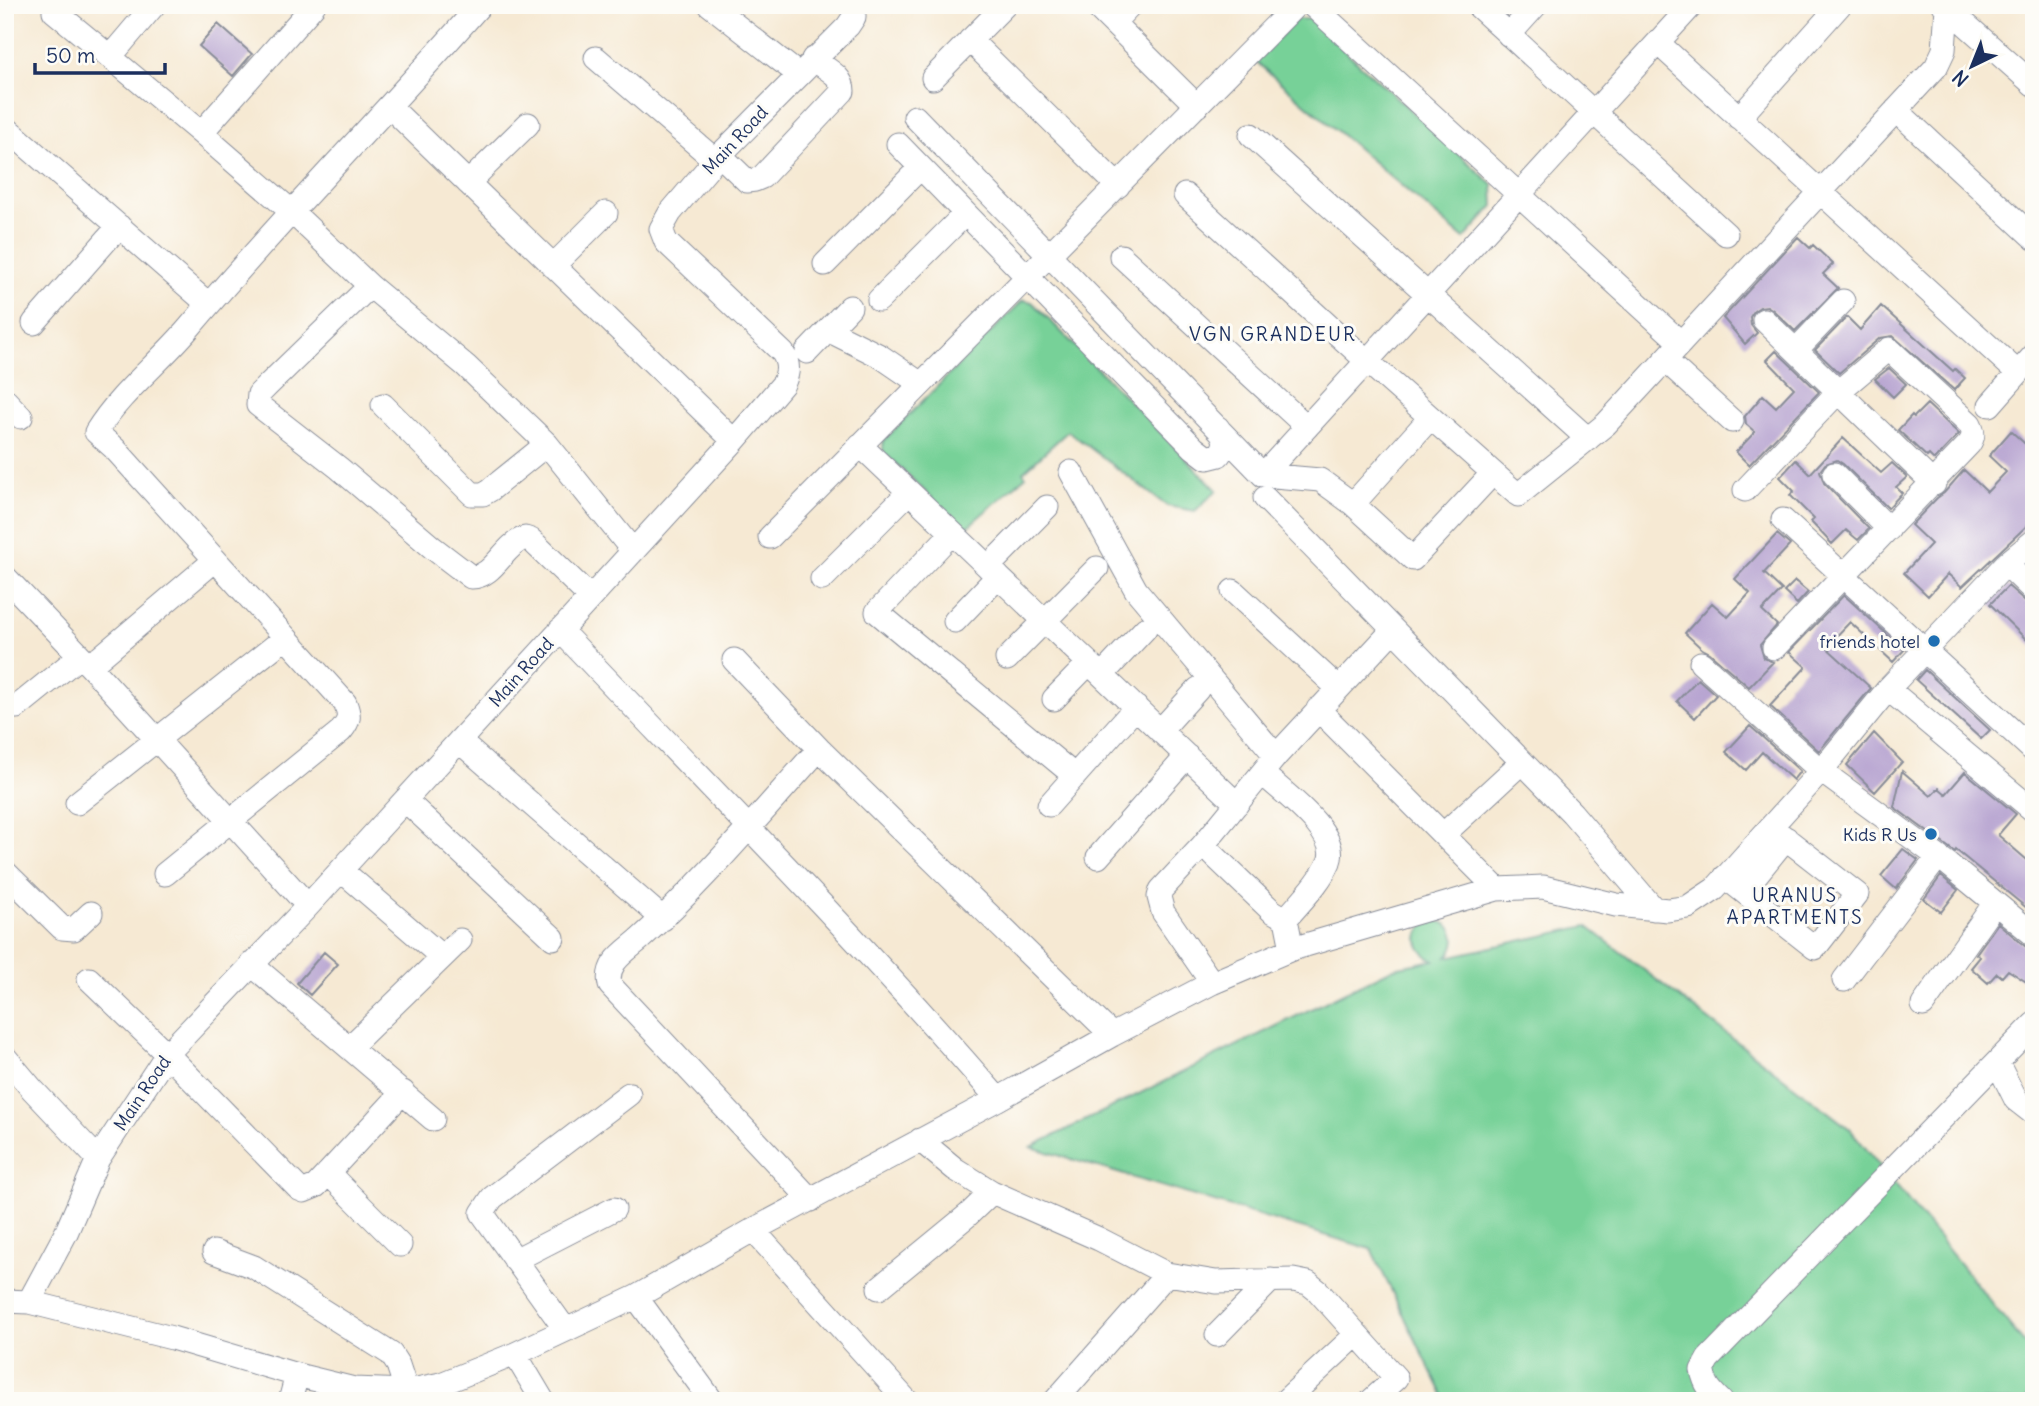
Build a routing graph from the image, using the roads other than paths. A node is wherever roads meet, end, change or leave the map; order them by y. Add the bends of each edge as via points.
1 (154, 5) edge
2 (314, 5) edge
3 (480, 5) edge
4 (710, 5) edge
5 (854, 5) edge
6 (1005, 5) edge
7 (1095, 5) edge
8 (1130, 5) edge
9 (1296, 5) edge
10 (1312, 5) edge
11 (1477, 5) edge
12 (1536, 5) edge
13 (1692, 5) edge
14 (1840, 5) edge
15 (1946, 6) edge
16 (54, 11) dead end
17 (1113, 23) junction
18 (1510, 35) junction
19 (971, 40) junction
20 (1658, 43) junction
21 (110, 57) junction
22 (596, 58) dead end
23 (805, 66) junction
24 (933, 78) dead end
25 (2034, 85) edge
26 (1197, 106) junction
27 (390, 107) junction
28 (1896, 110) junction
29 (1594, 113) junction
30 (915, 117) dead end
31 (1739, 118) junction
32 (528, 124) dead end
33 (5, 127) edge
34 (201, 133) junction
35 (1251, 135) dead end
36 (898, 144) dead end
37 (718, 157) junction
38 (920, 167) junction
39 (468, 183) junction
40 (1118, 186) junction
41 (1820, 192) junction
42 (1185, 194) dead end
43 (1519, 195) junction
44 (290, 211) junction
45 (606, 213) dead end
46 (965, 214) junction
47 (119, 226) junction
48 (1726, 234) dead end
49 (2034, 238) edge
50 (1049, 256) junction
51 (1121, 256) dead end
52 (825, 264) dead end
53 (553, 266) junction
54 (1027, 277) junction
55 (370, 286) junction
56 (1428, 295) junction
57 (879, 300) dead end
58 (1843, 301) dead end
59 (208, 304) junction
60 (850, 307) dead end
61 (1764, 320) dead end
62 (34, 323) dead end
63 (828, 330) junction
64 (1796, 350) junction
65 (807, 352) dead end
66 (1673, 352) junction
67 (1367, 361) junction
68 (2026, 364) edge
69 (921, 384) junction
70 (1838, 391) junction
71 (5, 400) edge
72 (383, 405) dead end
73 (1990, 405) dead end
74 (21, 417) dead end
75 (1430, 418) junction
76 (1732, 421) dead end
77 (1307, 427) junction
78 (1217, 428) junction
79 (1588, 439) junction
80 (734, 441) junction
81 (547, 444) junction
82 (860, 445) junction
83 (1071, 472) dead end
84 (1493, 473) junction
85 (1834, 474) dead end
86 (1263, 475) junction
87 (1934, 484) junction
88 (1745, 490) dead end
89 (909, 492) junction
90 (1265, 498) dead end
91 (1353, 504) junction
92 (1047, 507) dead end
93 (1783, 520) dead end
94 (1889, 529) junction
95 (952, 533) junction
96 (770, 537) dead end
97 (2034, 541) edge
98 (633, 551) junction
99 (214, 561) junction
100 (2006, 564) junction
101 (1097, 568) dead end
102 (993, 572) junction
103 (1844, 574) junction
104 (5, 577) edge
105 (822, 579) dead end
106 (1233, 591) dead end
107 (2034, 591) edge
108 (590, 597) junction
109 (955, 621) dead end
110 (1045, 621) junction
111 (1145, 629) dead end
112 (560, 630) junction
113 (1393, 630) junction
114 (285, 638) junction
115 (1774, 648) dead end
116 (1926, 650) junction
117 (1007, 659) dead end
118 (734, 660) dead end
119 (85, 661) junction
120 (1701, 663) dead end
121 (1096, 669) junction
122 (1338, 688) junction
123 (1198, 689) dead end
124 (1888, 689) junction
125 (1054, 699) dead end
126 (18, 707) dead end
127 (1136, 707) junction
128 (1318, 709) junction
129 (1160, 730) junction
130 (157, 740) junction
131 (459, 740) junction
132 (819, 749) junction
133 (2034, 751) edge
134 (1187, 756) junction
135 (1522, 762) junction
136 (1270, 765) junction
137 (1822, 771) junction
138 (1075, 776) junction
139 (405, 800) junction
140 (77, 803) dead end
141 (1237, 804) junction
142 (1049, 805) dead end
143 (2034, 811) edge
144 (231, 822) junction
145 (748, 829) junction
146 (1778, 832) junction
147 (1444, 834) junction
148 (1203, 845) junction
149 (1098, 857) dead end
150 (1938, 857) junction
151 (341, 870) junction
152 (5, 872) edge
153 (165, 874) dead end
154 (1734, 884) junction
155 (1497, 889) junction
156 (1995, 903) junction
157 (308, 906) junction
158 (1654, 909) junction
159 (91, 913) dead end
160 (663, 919) junction
161 (1286, 919) junction
162 (2034, 935) edge
163 (553, 938) dead end
164 (460, 940) dead end
165 (1292, 949) junction
166 (442, 957) junction
167 (251, 964) junction
168 (89, 979) dead end
169 (1844, 981) dead end
170 (1212, 983) junction
171 (1923, 1004) dead end
172 (2034, 1024) edge
173 (1112, 1035) junction
174 (350, 1047) junction
175 (167, 1054) junction
176 (5, 1057) edge
177 (1997, 1062) junction
178 (403, 1092) junction
179 (629, 1094) dead end
180 (998, 1099) junction
181 (2034, 1114) edge
182 (433, 1119) dead end
183 (920, 1140) junction
184 (98, 1159) junction
185 (328, 1173) junction
186 (992, 1192) junction
187 (811, 1200) junction
188 (614, 1209) dead end
189 (753, 1230) junction
190 (400, 1245) dead end
191 (214, 1252) dead end
192 (515, 1261) junction
193 (1167, 1274) junction
194 (1271, 1280) junction
195 (879, 1288) dead end
196 (636, 1297) junction
197 (14, 1298) edge
198 (565, 1329) junction
199 (1217, 1335) dead end
200 (1356, 1335) junction
201 (515, 1354) junction
202 (297, 1375) junction
203 (409, 1396) edge
204 (290, 1401) edge
205 (544, 1401) edge
206 (712, 1401) edge
207 (907, 1401) edge
208 (1055, 1401) edge
209 (1285, 1401) edge
210 (1371, 1401) edge
211 (1721, 1401) edge

1 - 21 street
2 - 34 street
3 - 27 street
4 - 23 street
5 - 23 street, Main Road via 848,26
6 - 19 street
7 - 17 street
8 - 17 street
9 - 26 street
10 - 43 street
11 - 18 street
12 - 18 street
13 - 20 street
14 - 31 street
15 - 25 street
15 - 28 street via 1942,58
16 - 21 street
17 - 26 street
18 - 29 street
19 - 24 street
19 - 40 street
20 - 29 street
20 - 31 street
21 - 34 street
22 - 37 street
23 - 37 street, Main Road
23 - 37 street via 840,79 843,91 762,177 747,181
26 - 40 street
27 - 39 street
27 - 44 street
28 - 41 street
28 - 49 street
29 - 43 street
29 - 48 street
30 - 50 street
31 - 41 street
32 - 39 street
33 - 47 street
34 - 44 street
35 - 56 street
36 - 38 street
37 - 80 street, Main Road via 661,229 666,242 783,352 788,366 783,384
38 - 46 street
38 - 52 street
39 - 53 street
40 - 50 street
41 - 66 street
41 - 68 street
42 - 67 street
43 - 56 street
43 - 66 street
44 - 55 street
44 - 59 street
45 - 53 street
46 - 54 street
46 - 57 street
47 - 59 street
47 - 62 street
50 - 54 street
50 - 78 street
51 - 77 street
53 - 80 street
54 - 69 street
54 - 78 street via 1207,458 1219,454 1226,444
55 - 81 street via 466,366
55 - 108 street via 259,394 258,405 471,577 485,574 515,542 525,538
56 - 67 street
56 - 79 street
58 - 64 street
59 - 99 street via 113,407 96,432
60 - 63 street
61 - 64 street
63 - 65 street
63 - 69 street via 880,356
64 - 70 street
66 - 76 street
66 - 79 street
67 - 75 street
67 - 77 street
68 - 73 street
69 - 82 street
70 - 87 street
70 - 87 street via 1889,349 1970,424 1973,438
70 - 88 street
71 - 74 street
72 - 81 street via 472,494 490,490
75 - 84 street
75 - 91 street
77 - 86 street
78 - 86 street
79 - 84 street via 1518,495
80 - 98 street, Main Road
81 - 98 street
82 - 89 street
82 - 96 street
83 - 136 street via 1136,590
84 - 91 street via 1413,559
85 - 94 street
86 - 91 street via 1320,480
87 - 94 street
89 - 95 street
89 - 105 street
90 - 113 street
92 - 102 street
93 - 103 street
94 - 103 street
95 - 102 street
95 - 138 street via 877,612
97 - 100 street
98 - 108 street, Main Road
99 - 114 street
99 - 119 street
100 - 107 street
100 - 116 street
101 - 110 street
102 - 109 street
102 - 110 street
103 - 115 street
103 - 116 street
104 - 119 street
106 - 122 street
108 - 112 street, Main Road
110 - 117 street
110 - 121 street
111 - 121 street
112 - 131 street, Main Road
112 - 145 street
113 - 122 street
113 - 135 street
114 - 130 street
114 - 144 street via 345,703 348,723
116 - 124 street
116 - 133 street
118 - 132 street
119 - 126 street
119 - 130 street
120 - 137 street
121 - 125 street
121 - 127 street
122 - 128 street
123 - 129 street
124 - 137 street
124 - 143 street
127 - 129 street
127 - 138 street
128 - 136 street
128 - 147 street
129 - 134 street
130 - 140 street
130 - 144 street
131 - 139 street, Main Road
131 - 160 street
132 - 145 street
132 - 173 street
134 - 141 street
134 - 149 street
135 - 147 street
135 - 158 street
136 - 141 street
136 - 161 street via 1323,830 1330,847 1331,859 1322,876
137 - 146 street
137 - 150 street
138 - 142 street
139 - 151 street, Main Road
139 - 163 street
141 - 148 street
144 - 153 street
144 - 157 street
145 - 160 street
145 - 180 street via 898,984
146 - 154 street
146 - 154 street via 1857,894 1815,948
147 - 155 street
148 - 161 street
148 - 170 street via 1159,897 1163,912
150 - 156 street
150 - 169 street
151 - 157 street, Main Road
151 - 166 street
152 - 159 street via 62,928 74,929
154 - 158 street via 1688,906
155 - 158 street via 1543,887
155 - 165 street
156 - 162 street
156 - 171 street
157 - 167 street, Main Road
160 - 187 street via 611,967 610,985
161 - 165 street
164 - 166 street
165 - 170 street
166 - 174 street
167 - 174 street
167 - 175 street, Main Road
168 - 175 street
170 - 173 street
172 - 177 street
173 - 180 street
174 - 178 street
175 - 184 street, Main Road
175 - 185 street via 299,1189 311,1191
176 - 184 street
177 - 181 street via 2016,1100
177 - 211 street via 1708,1359 1702,1370 1704,1381
178 - 182 street
178 - 185 street
179 - 192 street via 486,1204 485,1220
180 - 183 street
183 - 186 street
183 - 187 street
184 - 197 street, Main Road via 66,1233
185 - 190 street
186 - 193 street
186 - 195 street
187 - 189 street
188 - 192 street
189 - 196 street
189 - 207 street
191 - 203 street via 254,1266 391,1354
192 - 198 street
193 - 194 street via 1216,1282
193 - 208 street
194 - 199 street
194 - 200 street via 1308,1283
196 - 198 street
196 - 206 street
197 - 202 street
198 - 201 street
200 - 209 street
200 - 210 street via 1396,1378
201 - 203 street
201 - 205 street
202 - 203 street
202 - 204 street

